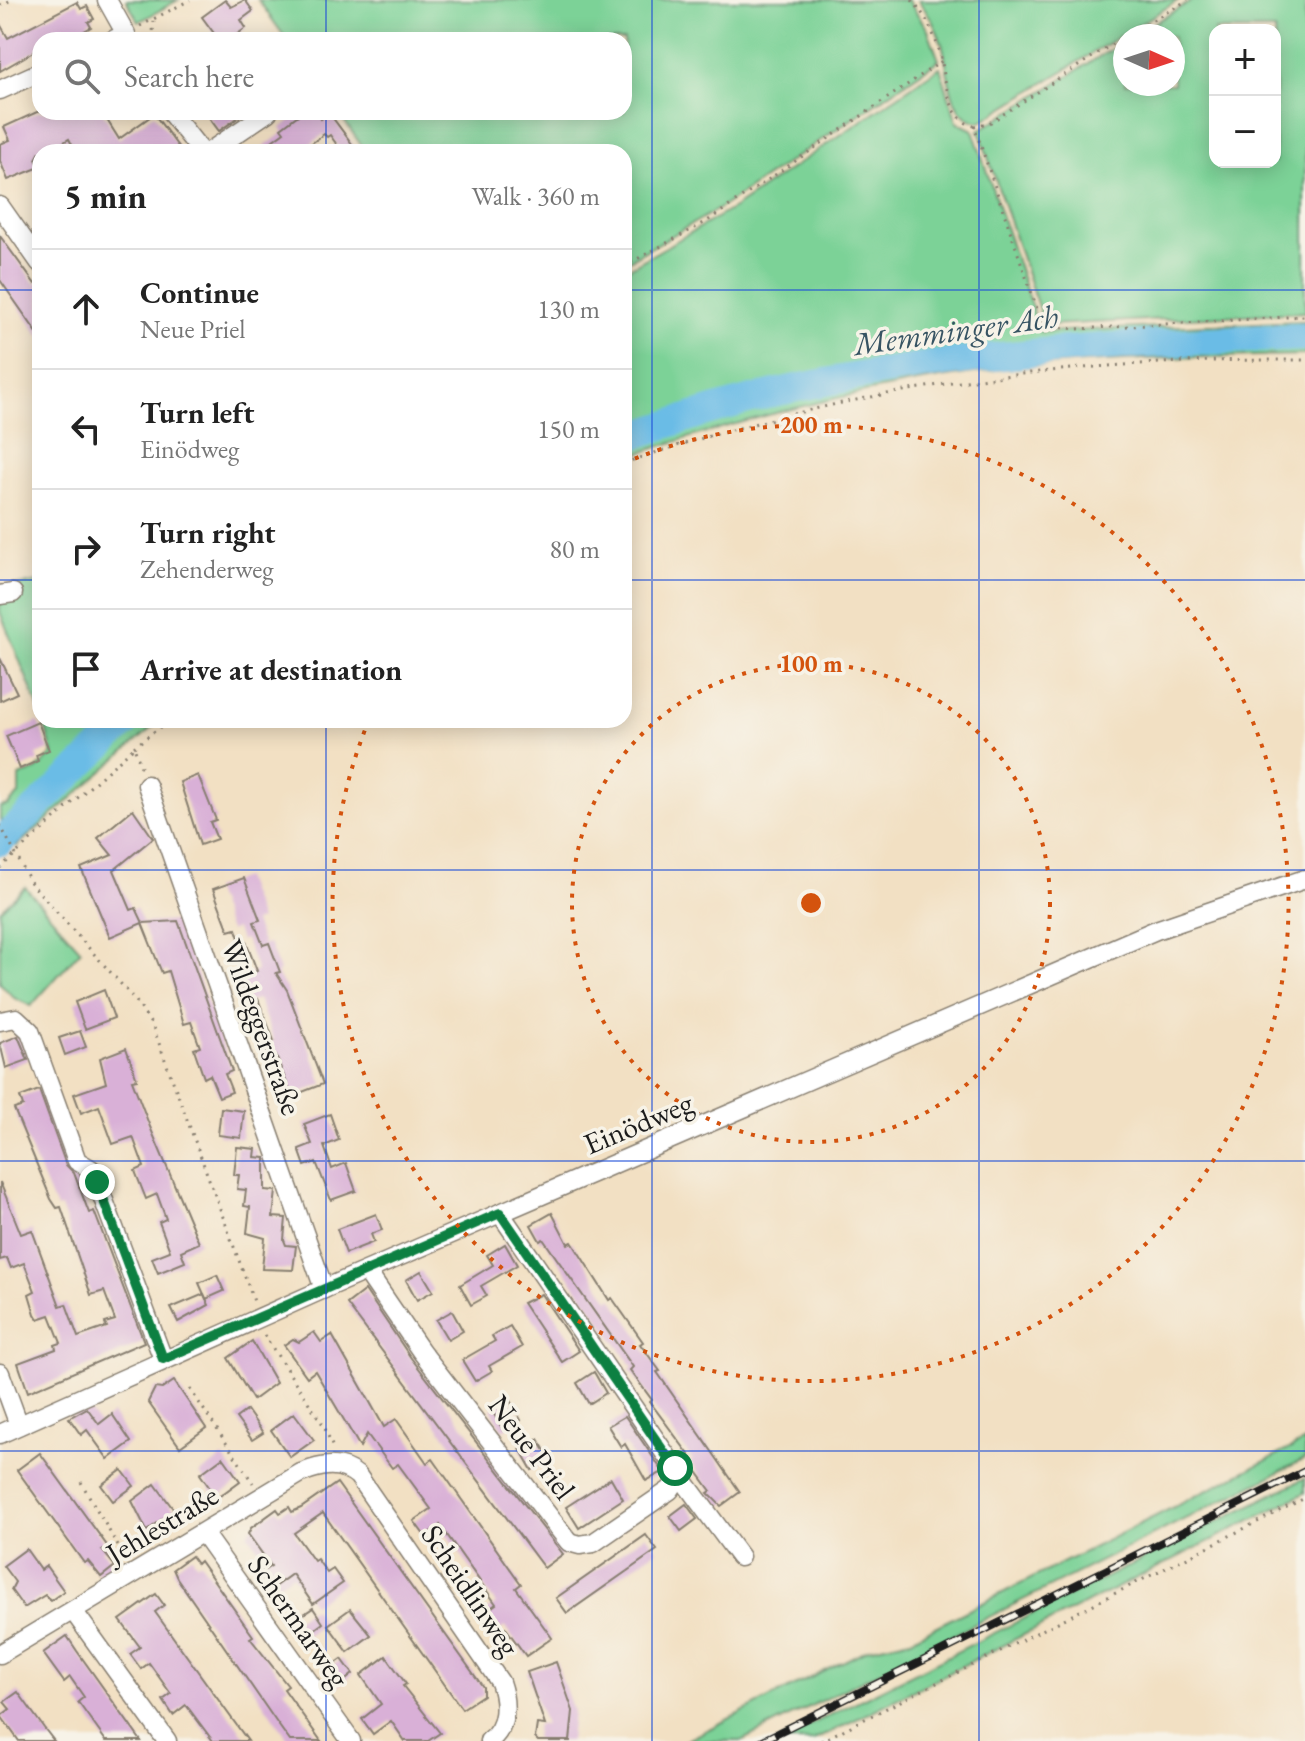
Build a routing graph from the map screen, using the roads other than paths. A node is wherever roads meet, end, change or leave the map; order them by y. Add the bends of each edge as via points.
1 (107, 0) edge
2 (121, 32) edge
3 (32, 76) edge
4 (0, 90) edge
5 (176, 120) edge
6 (256, 120) edge
7 (196, 144) edge
8 (221, 144) edge
9 (0, 206) edge
10 (32, 249) edge
11 (147, 785) road end
12 (1305, 879) edge
13 (0, 1021) edge
14 (500, 1213) junction
15 (367, 1272) junction
16 (324, 1289) junction
17 (163, 1359) junction
18 (0, 1373) edge
19 (19, 1425) junction
20 (0, 1434) edge
21 (675, 1468) junction
22 (358, 1476) joint
23 (203, 1533) junction
24 (740, 1557) dead end
25 (74, 1612) junction
26 (0, 1654) edge
27 (167, 1741) edge
28 (351, 1741) edge
29 (489, 1741) edge

1 - 2 street
3 - 4 street
5 - 7 street
6 - 8 street
9 - 10 street
11 - 16 street, Wildeggerstraße
12 - 14 street, Einödweg via 1156,930
13 - 17 street via 16,1018 30,1031 77,1161 91,1169 97,1182
14 - 15 street, Einödweg
14 - 21 street
15 - 16 street, Einödweg
15 - 21 street, Neue Priel via 421,1351 569,1542 593,1543 670,1490
16 - 17 street, Einödweg
17 - 19 street, Einödweg
18 - 19 street
19 - 20 street, Einödweg
21 - 24 street
22 - 23 street, Jehlestraße via 341,1467 316,1467
22 - 29 street, Scheidlinweg via 500,1682 504,1717
23 - 25 street, Jehlestraße
23 - 28 street, Schermarweg
25 - 26 street, Jehlestraße
25 - 27 street

